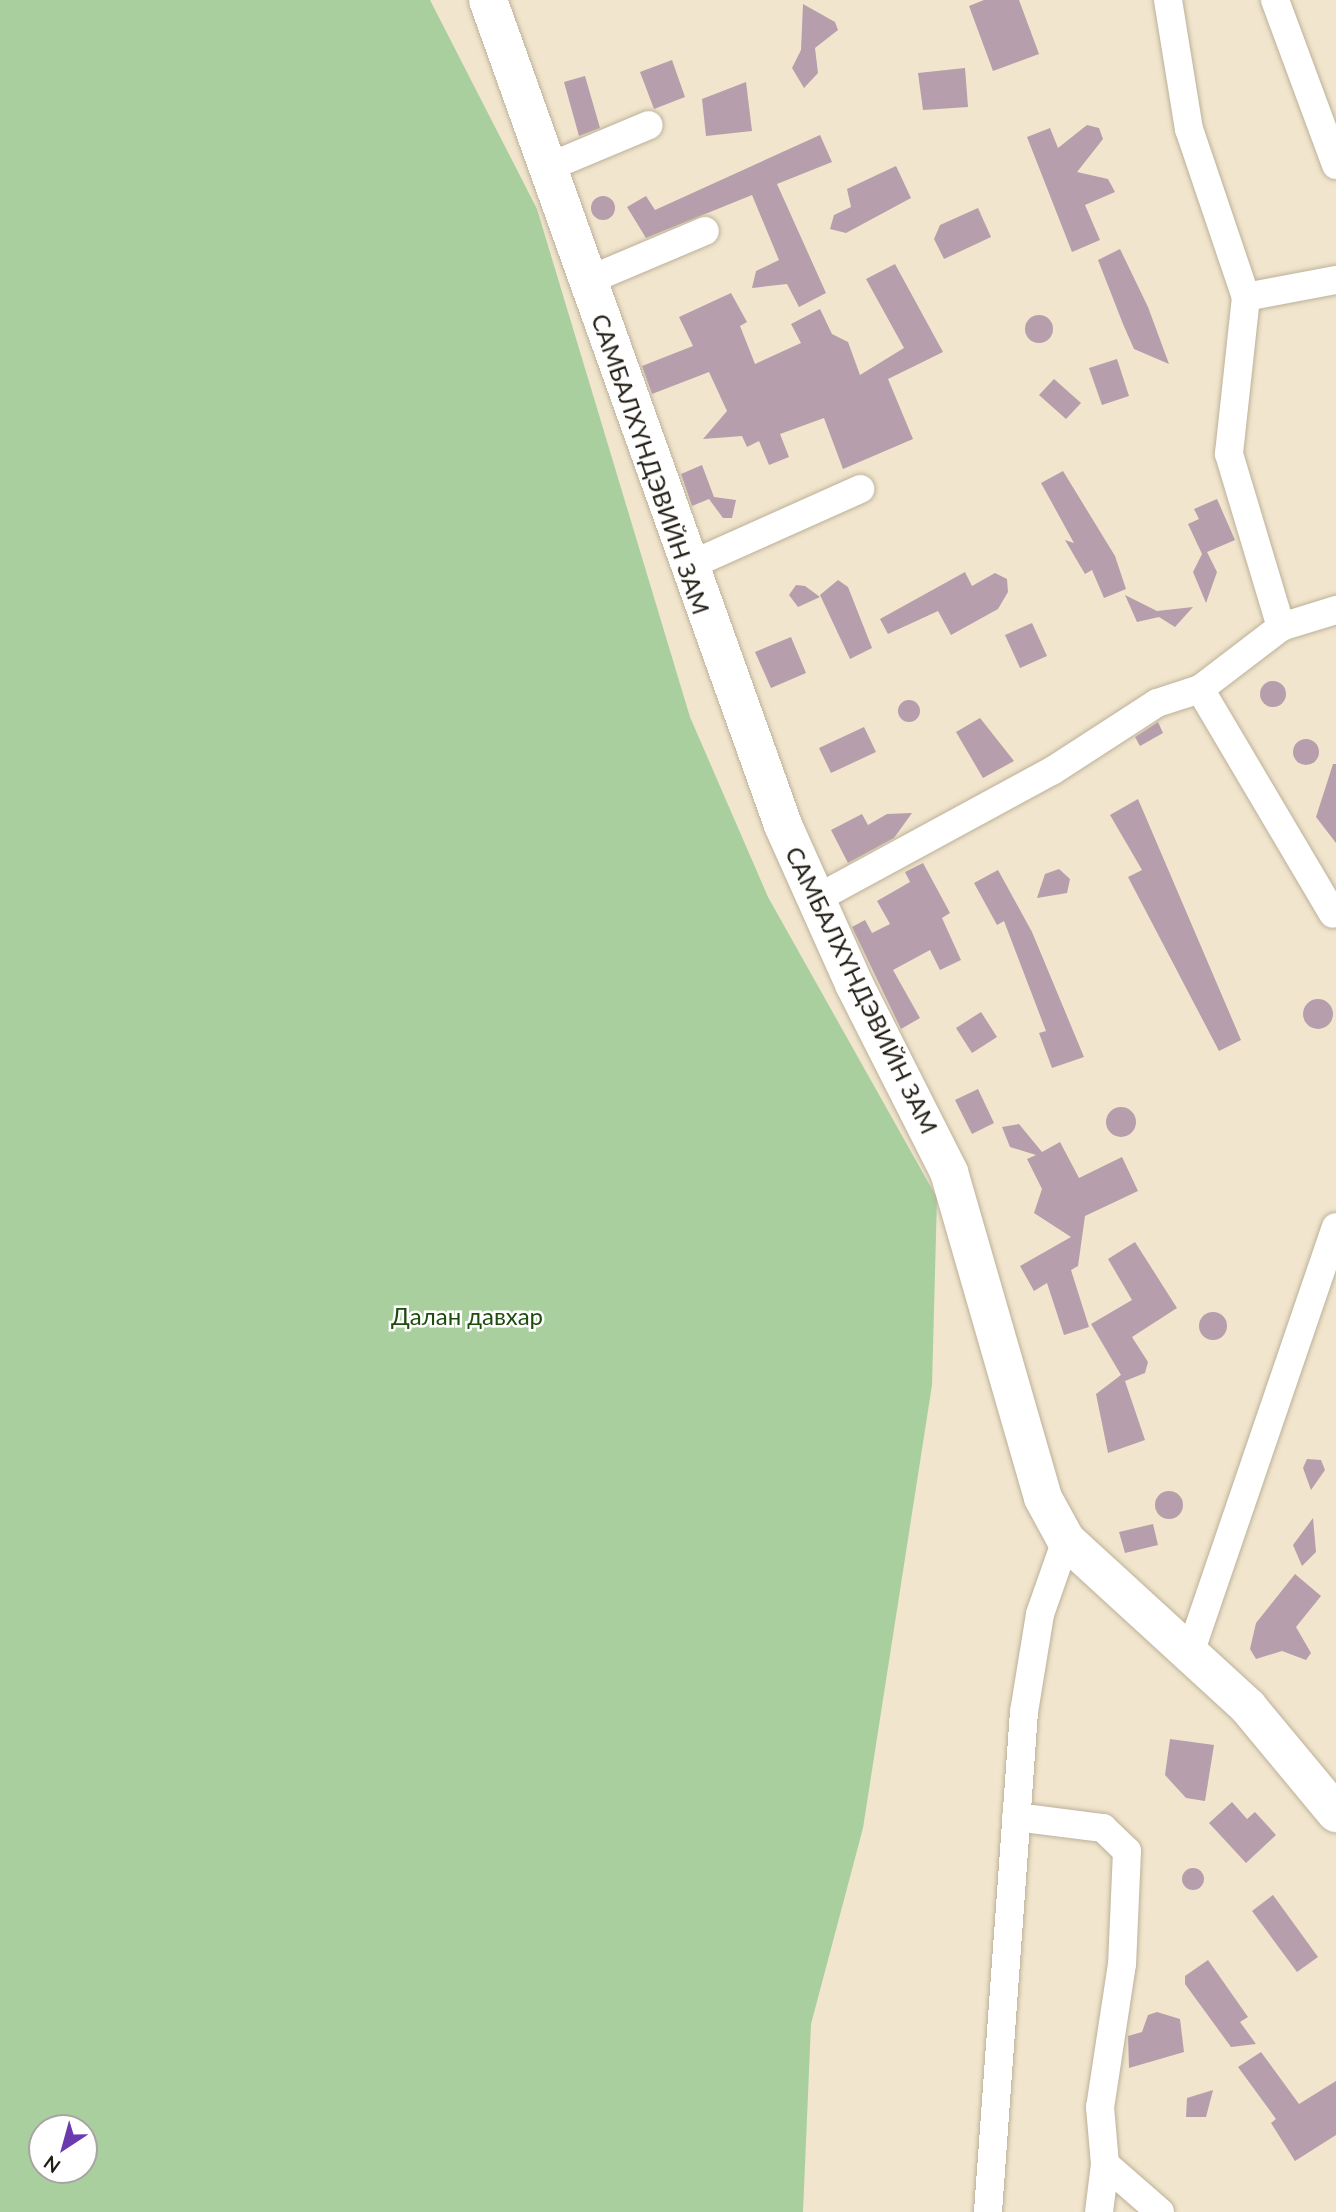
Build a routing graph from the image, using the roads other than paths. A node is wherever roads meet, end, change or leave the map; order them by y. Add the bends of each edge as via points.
1 (488, 0) edge
2 (1168, 0) edge
3 (1275, 0) edge
4 (649, 125) dead end
5 (1336, 165) edge
6 (549, 167) junction
7 (705, 231) dead end
8 (1336, 280) edge
9 (587, 281) junction
10 (1246, 297) junction
11 (860, 489) dead end
12 (686, 567) junction
13 (1336, 610) edge
14 (1281, 627) junction
15 (1200, 689) junction
16 (814, 900) junction
17 (1333, 914) dead end
18 (1336, 1227) edge
19 (1066, 1539) junction
20 (1190, 1653) junction
21 (1336, 1813) edge
22 (1016, 1817) junction
23 (1105, 2164) junction
24 (988, 2212) edge
25 (1099, 2212) edge
26 (1160, 2212) edge

1 - 6 street, САМБАЛХҮНДЭВИЙН ЗАМ
2 - 10 street via 1189,129
3 - 5 street
4 - 6 street
6 - 9 street, САМБАЛХҮНДЭВИЙН ЗАМ
7 - 9 street
8 - 10 street
9 - 12 street, САМБАЛХҮНДЭВИЙН ЗАМ
10 - 14 street via 1228,454
11 - 12 street
12 - 16 street, САМБАЛХҮНДЭВИЙН ЗАМ
13 - 14 street
14 - 15 street
15 - 16 street via 1157,703 1052,771
15 - 17 street
16 - 19 street, САМБАЛХҮНДЭВИЙН ЗАМ via 949,1172 1025,1445
18 - 20 street
19 - 20 street, САМБАЛХҮНДЭВИЙН ЗАМ
19 - 22 street via 1040,1614
20 - 21 street, САМБАЛХҮНДЭВИЙН ЗАМ via 1265,1724
22 - 23 street via 1103,1828 1127,1851 1122,1964 1100,2107
22 - 24 street
23 - 25 street
23 - 26 street

